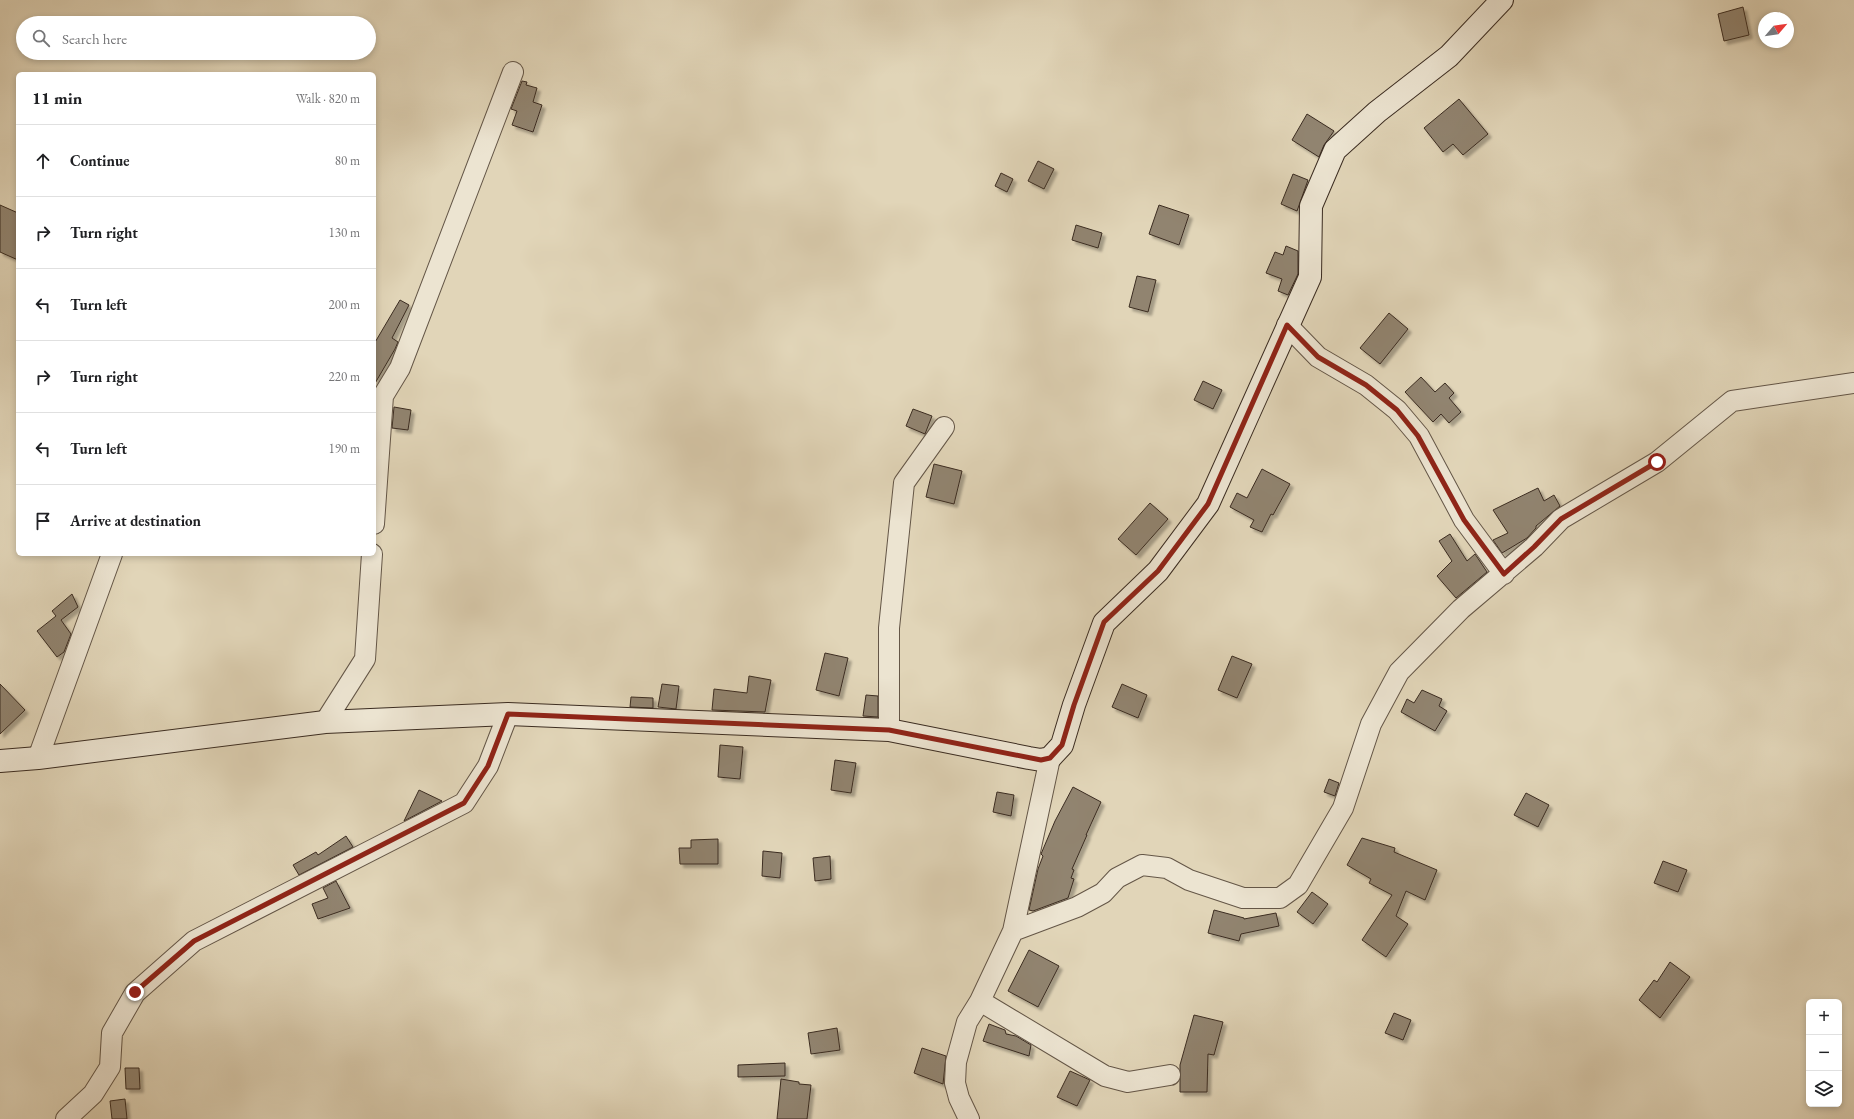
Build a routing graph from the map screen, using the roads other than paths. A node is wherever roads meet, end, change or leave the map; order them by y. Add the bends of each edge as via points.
1 (1502, 0) edge
2 (513, 72) dead end
3 (1287, 325) junction
4 (1854, 383) edge
5 (944, 427) dead end
6 (376, 496) edge
7 (111, 556) edge
8 (372, 556) edge
9 (1504, 574) junction
10 (508, 714) junction
11 (325, 722) junction
12 (889, 730) junction
13 (38, 758) junction
14 (1050, 758) junction
15 (0, 762) edge
16 (1013, 931) junction
17 (980, 1001) junction
18 (1170, 1075) dead end
19 (66, 1119) edge
20 (969, 1119) edge

1 - 3 street via 1449,56 1377,112 1334,150 1311,206 1310,277
2 - 6 street via 400,368 383,396
3 - 9 street via 1318,357 1366,385 1397,410 1418,436 1464,520
3 - 14 street via 1208,504 1158,571 1104,622 1062,745
4 - 9 street via 1732,401 1657,462 1561,519
5 - 12 street via 904,483 889,628
7 - 13 street
8 - 11 street via 365,658
9 - 16 street via 1461,609 1400,672 1371,724 1343,808 1298,885 1280,898 1243,898 1189,880 1167,868 1142,865 1117,878 1103,893 1077,907
10 - 11 street
10 - 12 street
10 - 19 street via 488,766 464,803 194,941 135,992 112,1033 110,1067 93,1094
11 - 13 street
12 - 14 street via 1041,760
13 - 15 street
14 - 16 street
16 - 17 street
17 - 18 street via 1105,1076 1128,1082
17 - 20 street via 967,1022 956,1062 955,1083

